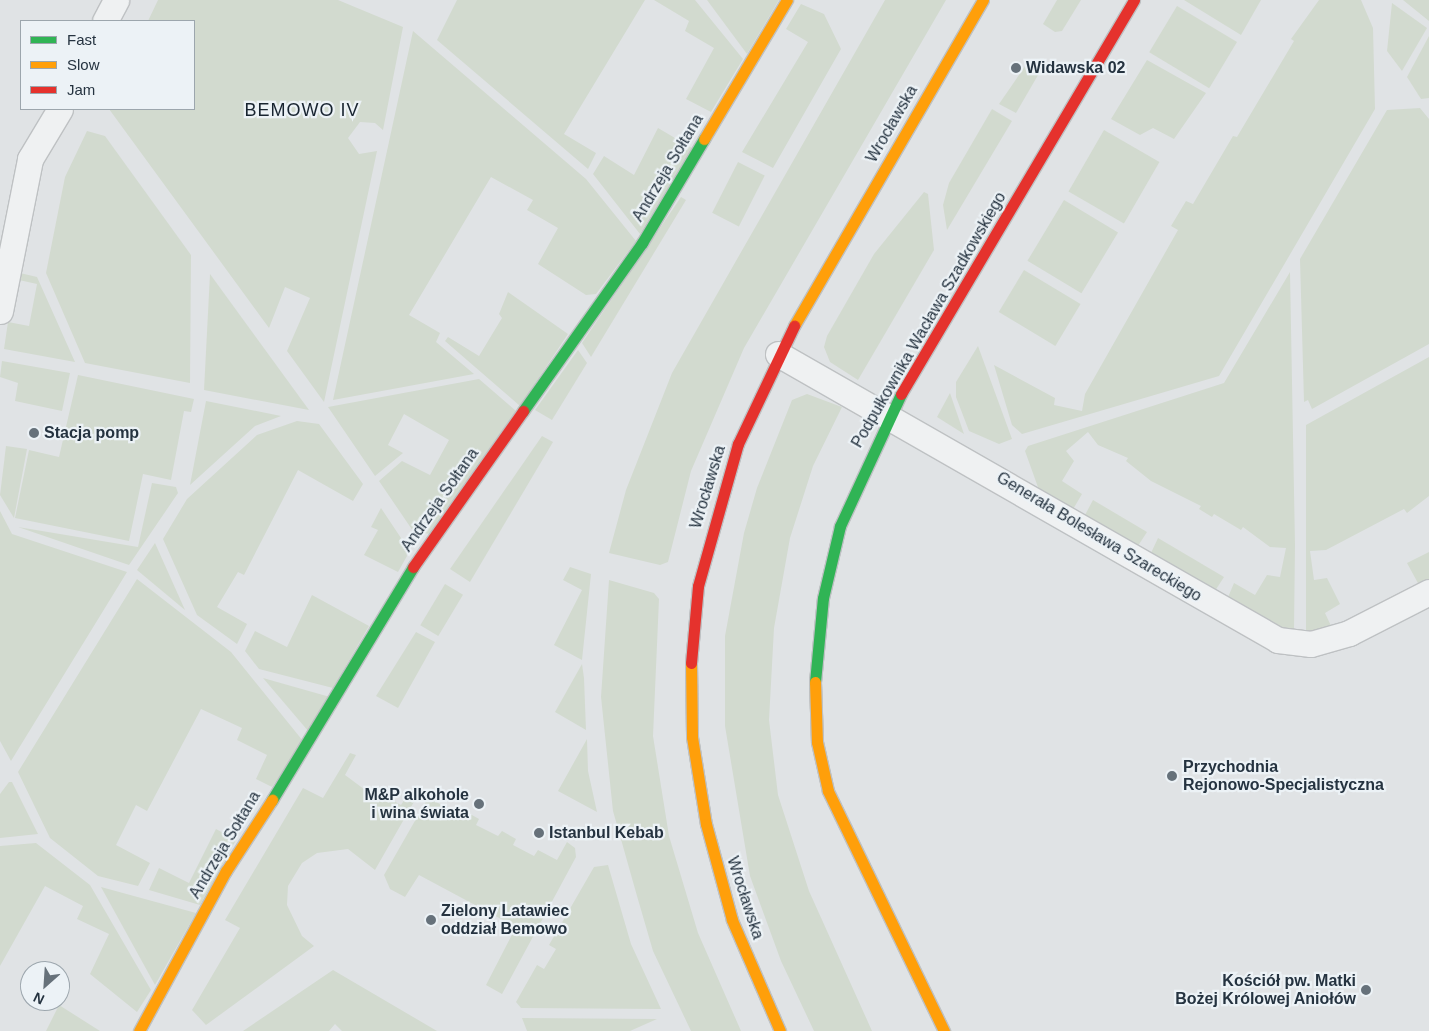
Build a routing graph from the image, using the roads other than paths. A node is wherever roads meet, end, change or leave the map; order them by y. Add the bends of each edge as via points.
1 (116, 0) edge
2 (787, 0) edge
3 (983, 0) edge
4 (1134, 0) edge
5 (106, 20) edge
6 (59, 110) edge
7 (0, 311) edge
8 (778, 354) junction
9 (889, 414) junction
10 (1429, 592) edge
11 (138, 1031) edge
12 (780, 1031) edge
13 (944, 1031) edge

1 - 5 street
2 - 11 street, Andrzeja Sołtana via 642,243 420,556 339,696 226,871
3 - 8 street, Wrocławska
4 - 9 street, Podpułkownika Wacława Szadkowskiego
6 - 7 street via 30,159
8 - 9 street, Generała Bolesława Szareckiego
8 - 12 street, Wrocławska via 738,444 714,517 698,586 691,668 692,737 706,824 732,920
9 - 10 street, Generała Bolesława Szareckiego via 1278,640 1311,644 1349,633
9 - 13 street, Podpułkownika Wacława Szadkowskiego via 840,526 823,598 815,676 822,769 845,831

